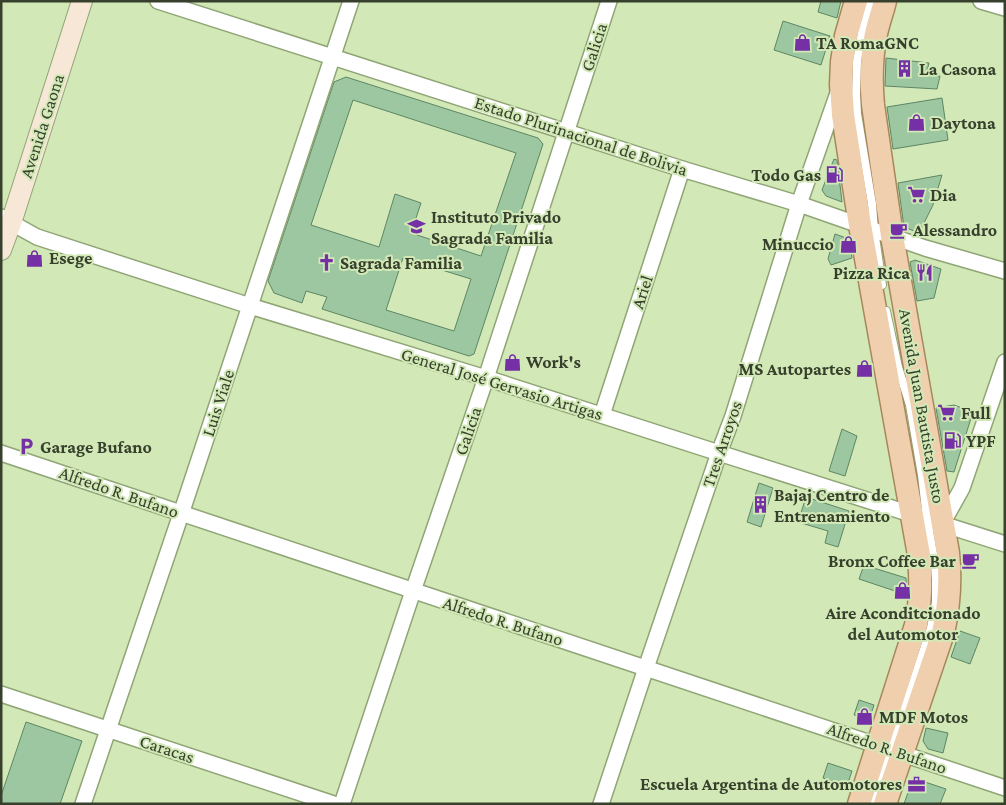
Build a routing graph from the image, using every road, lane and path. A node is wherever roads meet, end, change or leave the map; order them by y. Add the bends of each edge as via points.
1 (82, 1) edge
2 (158, 1) edge
3 (351, 1) edge
4 (609, 1) edge
5 (856, 1) edge
6 (871, 1) edge
7 (885, 1) edge
8 (981, 1) edge
9 (1005, 8) edge
10 (334, 57) junction
11 (841, 84) junction
12 (566, 132) junction
13 (682, 169) junction
14 (799, 204) junction
15 (6, 220) edge
16 (875, 230) junction
17 (1, 250) edge
18 (1005, 271) edge
19 (884, 296) dead end
20 (885, 305) dead end
21 (250, 306) junction
22 (1005, 362) edge
23 (486, 378) junction
24 (602, 415) junction
25 (1, 453) edge
26 (719, 454) junction
27 (181, 514) junction
28 (927, 519) junction
29 (1005, 544) edge
30 (413, 591) junction
31 (646, 668) junction
32 (1, 694) edge
33 (108, 730) junction
34 (890, 750) junction
35 (1005, 788) edge
36 (83, 804) edge
37 (334, 804) edge
38 (342, 804) edge
39 (601, 804) edge
40 (859, 804) edge
41 (873, 804) edge
42 (885, 804) edge

1 - 15 main road, Avenida Gaona
2 - 10 street, Estado Plurinacional de Bolivia
3 - 10 street, Luis Viale
4 - 12 street, Galicia
5 - 11 main road, Avenida Juan Bautista Justo via 846,36
6 - 16 lane via 855,77 857,114
7 - 16 main road, Avenida Juan Bautista Justo via 875,36 871,83
8 - 9 street
10 - 12 street, Estado Plurinacional de Bolivia
10 - 21 street, Luis Viale
11 - 14 street, Tres Arroyos
11 - 16 main road, Avenida Juan Bautista Justo via 843,115
12 - 13 street, Estado Plurinacional de Bolivia
12 - 23 street, Galicia
13 - 14 street, Estado Plurinacional de Bolivia
13 - 24 street, Ariel
14 - 16 street, Estado Plurinacional de Bolivia
14 - 26 street, Tres Arroyos
15 - 17 main road, Avenida Gaona
15 - 21 street, General José Gervasio Artigas via 37,237
16 - 18 street, Estado Plurinacional de Bolivia
16 - 19 lane
16 - 28 main road, Avenida Juan Bautista Justo
16 - 28 main road, Avenida Juan Bautista Justo via 930,434
20 - 28 lane via 910,405
21 - 23 street, General José Gervasio Artigas
21 - 27 street, Luis Viale
22 - 28 street via 967,458 962,488
23 - 24 street, General José Gervasio Artigas
23 - 30 street, Galicia
24 - 26 street, General José Gervasio Artigas
25 - 27 street, Alfredo R. Bufano
26 - 28 street, General José Gervasio Artigas
26 - 31 street, Tres Arroyos
27 - 30 street, Alfredo R. Bufano
27 - 33 street, Luis Viale
28 - 29 street, General José Gervasio Artigas
28 - 34 main road, Avenida Juan Bautista Justo via 920,563 920,601
28 - 34 main road, Avenida Juan Bautista Justo via 949,566 948,610 943,633
30 - 31 street, Alfredo R. Bufano
30 - 38 street, Galicia
31 - 34 street, Alfredo R. Bufano
31 - 39 street, Tres Arroyos
32 - 33 street, Caracas
33 - 36 street, Luis Viale
33 - 37 street, Caracas
34 - 35 street, Alfredo R. Bufano
34 - 40 main road, Avenida Juan Bautista Justo
34 - 41 lane
34 - 42 main road, Avenida Juan Bautista Justo

